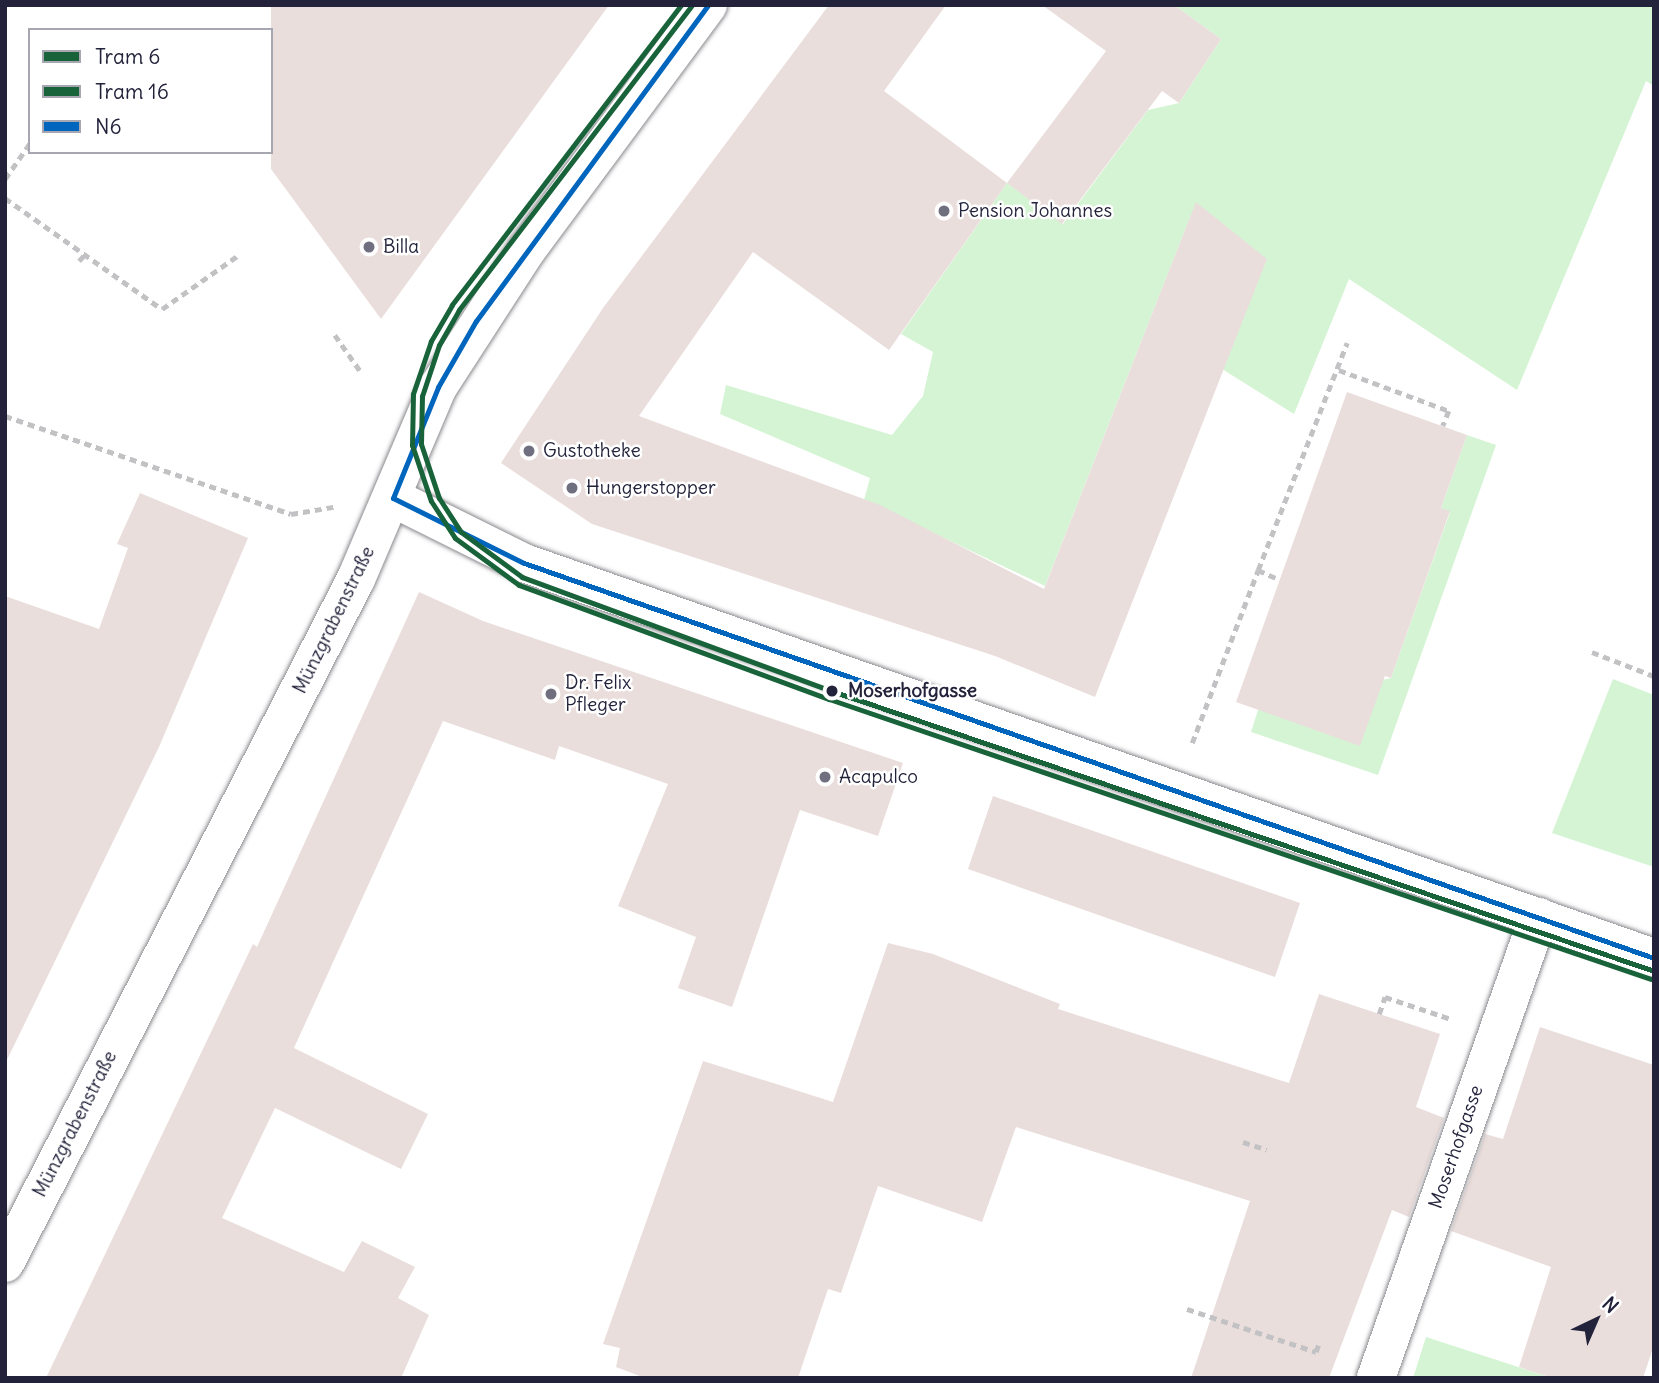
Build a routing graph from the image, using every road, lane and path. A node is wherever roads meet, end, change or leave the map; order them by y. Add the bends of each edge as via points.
1 (708, 5) edge
2 (28, 146) edge
3 (5, 179) edge
4 (5, 198) edge
5 (85, 254) junction
6 (240, 254) dead end
7 (79, 261) dead end
8 (335, 335) dead end
9 (1347, 343) dead end
10 (1339, 370) junction
11 (361, 372) dead end
12 (5, 416) edge
13 (1443, 426) dead end
14 (393, 498) junction
15 (291, 514) dead end
16 (1258, 570) junction
17 (1280, 580) dead end
18 (1592, 652) dead end
19 (1654, 676) edge
20 (1199, 720) dead end
21 (1538, 917) junction
22 (1654, 958) edge
23 (1379, 1014) dead end
24 (1461, 1024) dead end
25 (1243, 1142) dead end
26 (1267, 1150) dead end
27 (5, 1263) edge
28 (1187, 1308) dead end
29 (1319, 1342) dead end
30 (1376, 1378) edge

1 - 14 street, Münzgrabenstraße via 476,321 438,387
2 - 3 path
4 - 5 path
5 - 6 path via 162,309
5 - 7 path
8 - 11 path
9 - 10 path
10 - 13 path via 1450,411
10 - 16 path
12 - 15 path
14 - 21 street via 524,563
14 - 27 street, Münzgrabenstraße via 316,661 206,864
16 - 17 path
16 - 20 path
18 - 19 path
21 - 22 street
21 - 30 street, Moserhofgasse
23 - 24 path via 1385,997
25 - 26 path
28 - 29 path via 1316,1352

